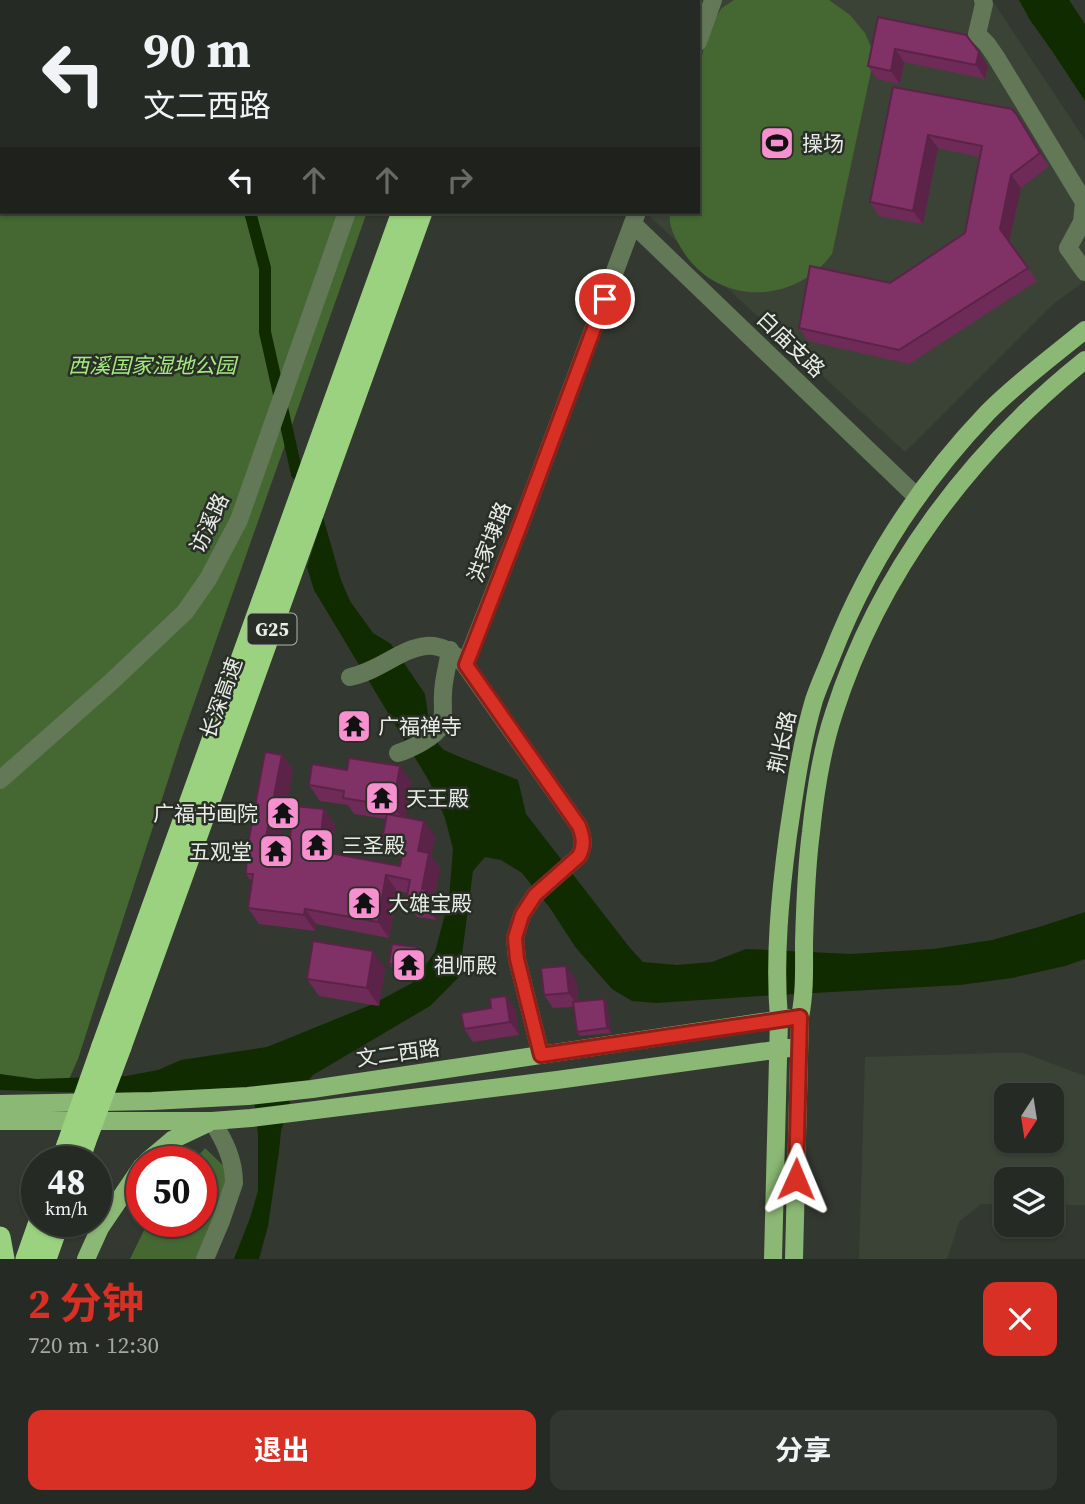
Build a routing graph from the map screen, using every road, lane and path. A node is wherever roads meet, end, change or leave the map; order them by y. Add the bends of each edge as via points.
1 (713, 0) edge
2 (983, 0) edge
3 (700, 36) edge
4 (346, 214) edge
5 (401, 214) edge
6 (421, 214) edge
7 (635, 218) edge
8 (1085, 272) edge
9 (1085, 330) edge
10 (1085, 360) edge
11 (917, 497) junction
12 (450, 650) junction
13 (466, 665) junction
14 (356, 676) dead end
15 (403, 751) dead end
16 (0, 780) edge
17 (800, 1017) junction
18 (779, 1019) junction
19 (112, 1046) junction
20 (799, 1046) junction
21 (778, 1049) junction
22 (541, 1055) junction
23 (0, 1104) edge
24 (0, 1121) edge
25 (212, 1121) junction
26 (76, 1146) edge
27 (165, 1146) edge
28 (126, 1190) edge
29 (0, 1237) edge
30 (34, 1237) edge
31 (53, 1237) edge
32 (4, 1259) edge
33 (26, 1259) edge
34 (46, 1259) edge
35 (86, 1259) edge
36 (205, 1259) edge
37 (774, 1259) edge
38 (794, 1259) edge

1 - 3 street
2 - 8 street via 977,34 996,57 1084,202 1082,222 1068,248
4 - 16 street, 访溪路 via 239,520 208,579 185,612
5 - 19 highway, 长深高速 / G25
6 - 19 highway, 长深高速 / G25
7 - 11 street, 白庙支路
7 - 13 street, 洪家埭路
9 - 11 main road, 荆长路 via 990,411
10 - 17 main road, 荆长路 via 1056,382 977,462 937,512 886,590 855,656 833,714 811,831
11 - 18 main road, 荆长路 via 862,587 815,698 800,755 781,885
12 - 13 street
12 - 14 street via 438,646 407,651
12 - 15 street via 440,727
13 - 22 street via 583,837 579,856 535,895 515,938
17 - 18 main road, 文二西路
17 - 20 main road, 荆长路
18 - 21 main road, 荆长路
18 - 22 main road, 文二西路
19 - 26 highway, 长深高速 / G25, bridge
20 - 21 main road
20 - 38 main road, 荆长路
21 - 25 main road
21 - 37 main road, 荆长路
22 - 23 main road, 文二西路 via 248,1096
24 - 25 main road
25 - 27 main road
25 - 36 street via 226,1143 234,1182
28 - 35 main road
29 - 32 highway
30 - 33 highway
31 - 34 highway

